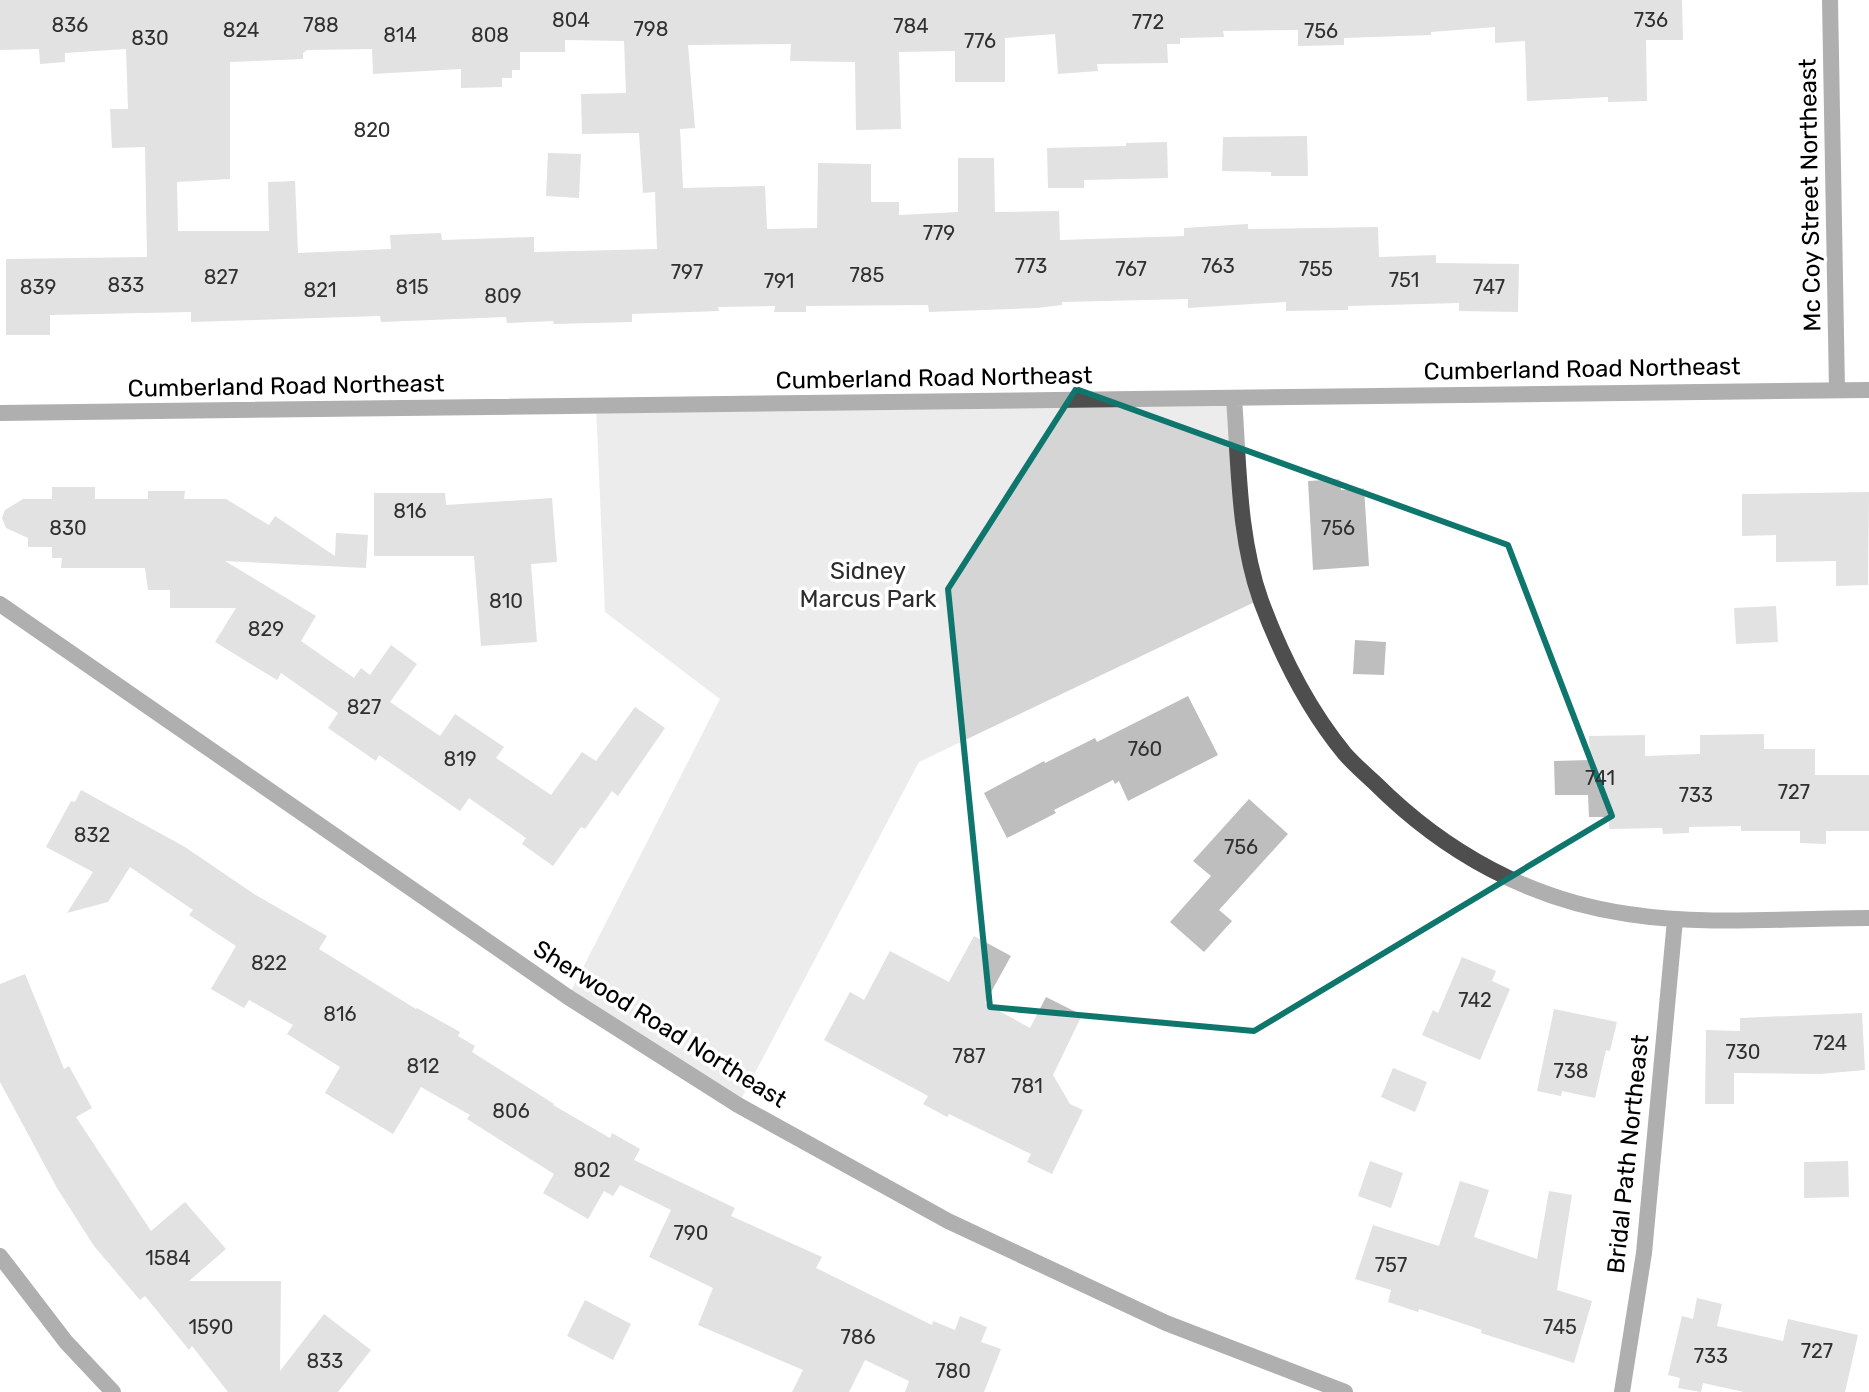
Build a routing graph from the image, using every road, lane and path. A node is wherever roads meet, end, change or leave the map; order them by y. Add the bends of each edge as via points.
1 (1830, 0) edge
2 (1837, 390) junction
3 (1869, 390) edge
4 (1234, 398) junction
5 (0, 413) edge
6 (0, 604) edge
7 (1869, 918) edge
8 (1675, 920) junction
9 (0, 1256) edge
10 (113, 1392) edge
11 (1345, 1392) edge
12 (1622, 1392) edge

1 - 2 street, Mc Coy Street Northeast
2 - 3 street, Cumberland Road Northeast
2 - 4 street, Cumberland Road Northeast
4 - 5 street, Cumberland Road Northeast
4 - 8 street via 1243,520 1261,599 1296,680 1345,754 1408,816 1489,869 1579,904
6 - 11 street, Sherwood Road Northeast via 568,997 738,1105 948,1221 1166,1323
7 - 8 street
8 - 12 street, Bridal Path Northeast via 1644,1253
9 - 10 street via 66,1342

